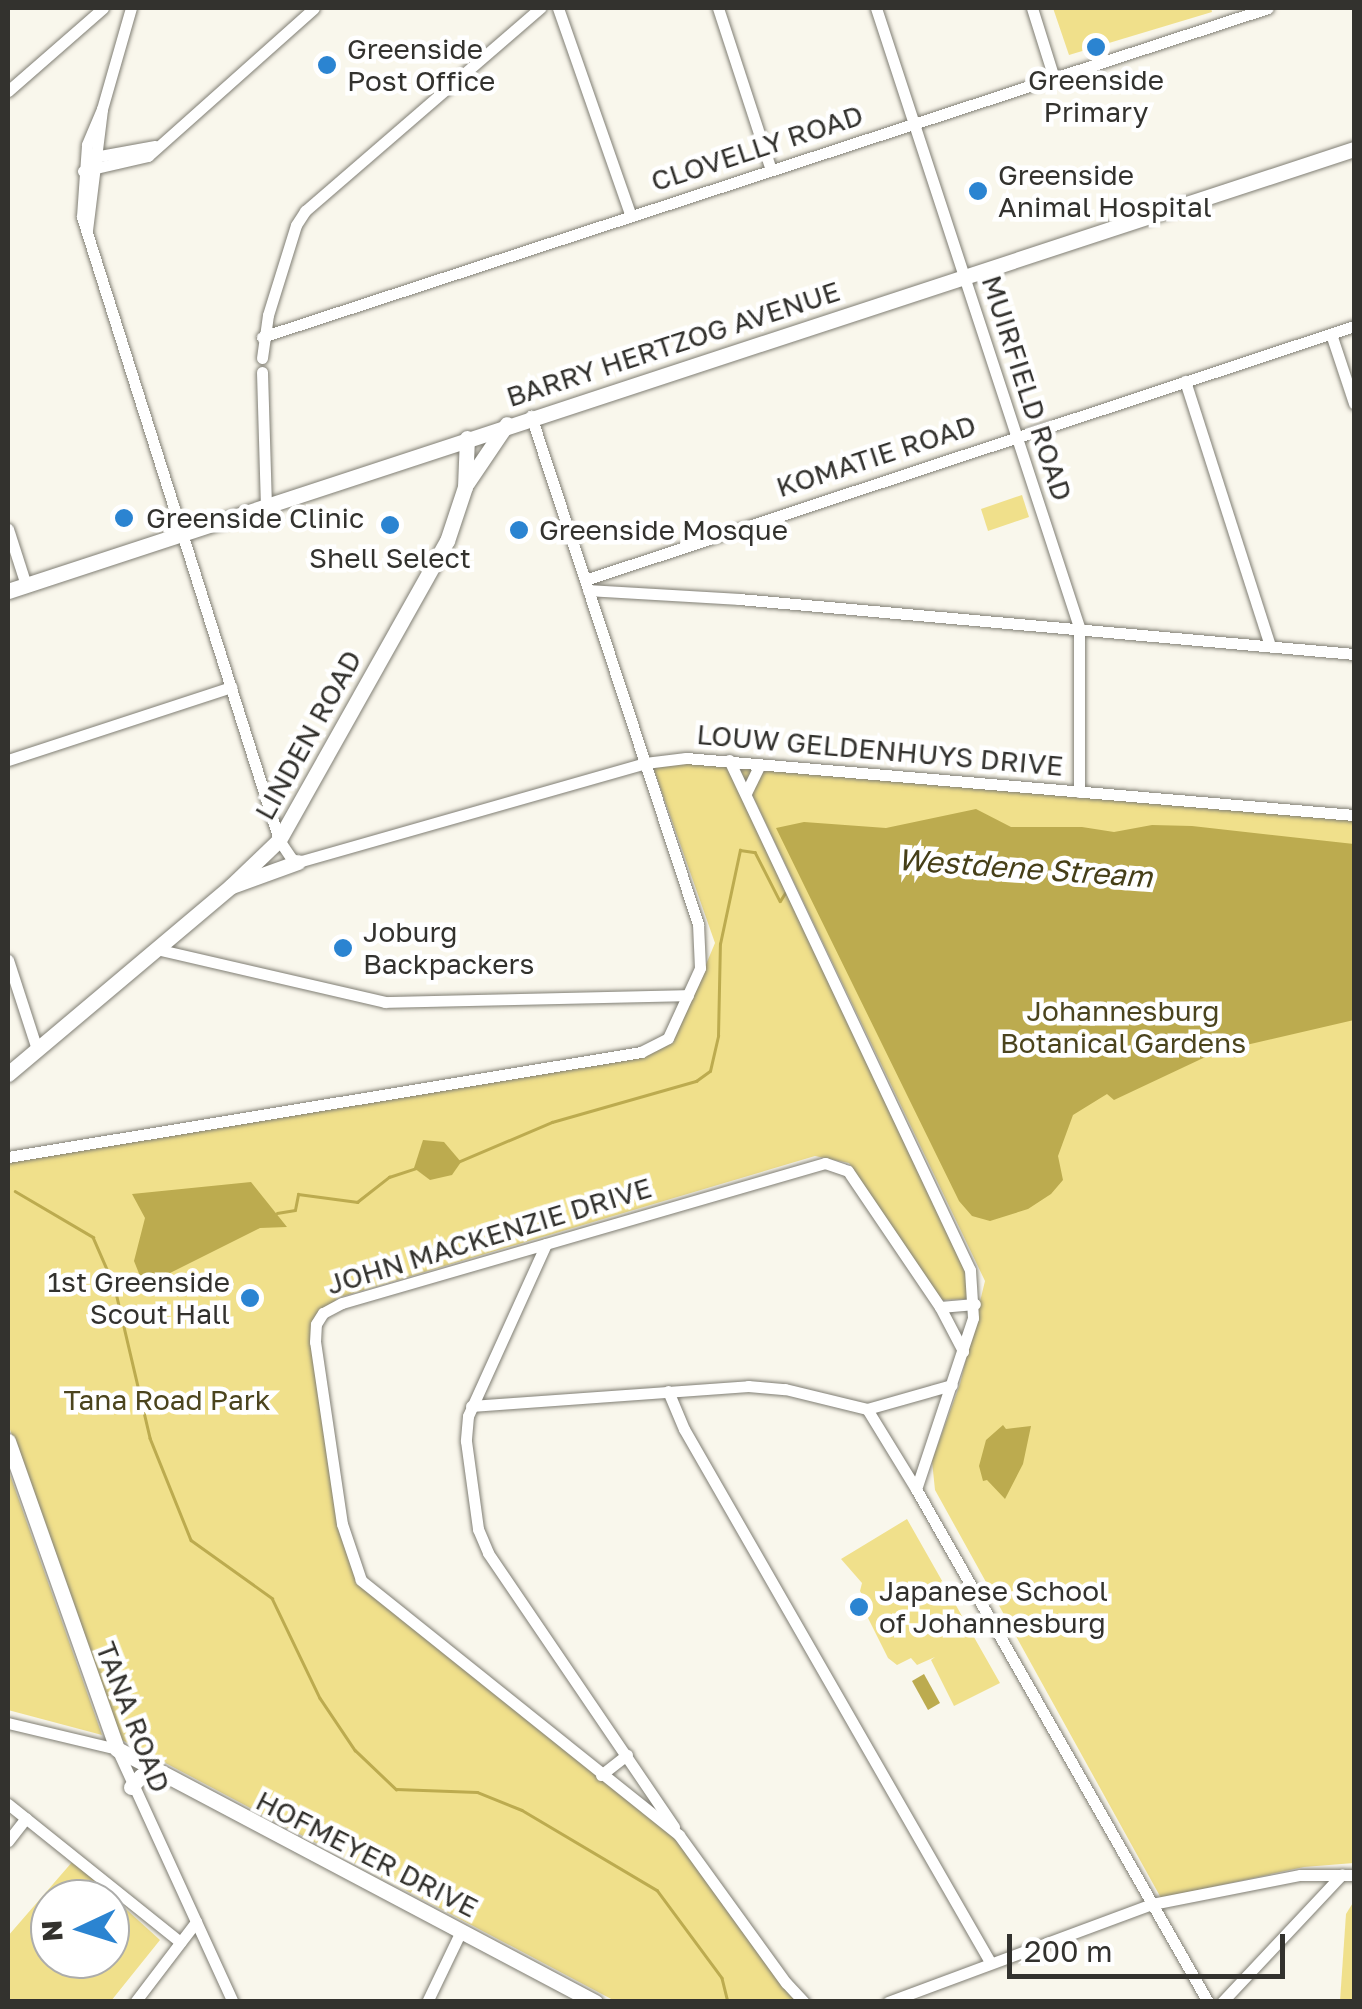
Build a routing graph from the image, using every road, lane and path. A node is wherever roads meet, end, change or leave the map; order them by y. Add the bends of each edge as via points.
1 (103, 8) edge
2 (130, 8) edge
3 (314, 8) edge
4 (540, 8) edge
5 (558, 8) edge
6 (718, 8) edge
7 (876, 8) edge
8 (1032, 8) edge
9 (1268, 8) edge
10 (1240, 12) edge
11 (1054, 78) junction
12 (8, 90) edge
13 (102, 109) junction
14 (913, 124) junction
15 (101, 130) junction
16 (154, 146) junction
17 (1354, 149) edge
18 (124, 153) junction
19 (89, 165) junction
20 (772, 170) junction
21 (631, 216) junction
22 (963, 276) junction
23 (1354, 326) edge
24 (1331, 334) junction
25 (262, 337) junction
26 (262, 358) dead end
27 (262, 372) dead end
28 (1186, 381) junction
29 (1354, 403) edge
30 (531, 416) junction
31 (507, 424) junction
32 (1016, 436) junction
33 (466, 438) junction
34 (464, 487) junction
35 (266, 505) junction
36 (8, 529) edge
37 (181, 534) junction
38 (26, 584) junction
39 (587, 585) junction
40 (8, 591) edge
41 (1079, 627) junction
42 (1270, 646) junction
43 (1354, 654) edge
44 (231, 686) junction
45 (8, 760) edge
46 (729, 760) junction
47 (645, 763) junction
48 (760, 764) junction
49 (1079, 792) junction
50 (746, 793) junction
51 (1354, 815) edge
52 (279, 840) junction
53 (298, 862) junction
54 (231, 886) junction
55 (156, 949) junction
56 (8, 960) edge
57 (688, 995) junction
58 (37, 1049) junction
59 (8, 1074) edge
60 (8, 1158) edge
61 (546, 1244) junction
62 (975, 1304) junction
63 (940, 1307) junction
64 (964, 1351) junction
65 (952, 1385) junction
66 (668, 1391) junction
67 (471, 1406) junction
68 (867, 1410) junction
69 (8, 1441) edge
70 (916, 1489) junction
71 (8, 1723) edge
72 (117, 1749) junction
73 (627, 1755) junction
74 (157, 1774) junction
75 (601, 1775) junction
76 (132, 1787) junction
77 (8, 1804) edge
78 (26, 1818) junction
79 (678, 1835) junction
80 (8, 1841) edge
81 (1348, 1874) edge
82 (1152, 1904) junction
83 (196, 1922) junction
84 (461, 1931) junction
85 (180, 1942) junction
86 (990, 1962) junction
87 (134, 2002) edge
88 (232, 2002) edge
89 (427, 2002) edge
90 (595, 2002) edge
91 (804, 2002) edge
92 (888, 2002) edge
93 (1208, 2002) edge
94 (1222, 2002) edge

1 - 12 street
2 - 13 street
3 - 16 street
4 - 25 street via 305,211
5 - 21 street
6 - 20 street
7 - 14 street, MUIRFIELD ROAD
8 - 11 street
9 - 10 street, CLOVELLY ROAD
10 - 11 street, CLOVELLY ROAD
11 - 14 street, CLOVELLY ROAD
13 - 15 street
13 - 19 street via 93,123
14 - 20 street, CLOVELLY ROAD
14 - 22 street, MUIRFIELD ROAD
15 - 18 street
15 - 19 street
16 - 18 street
16 - 19 street via 148,156
17 - 22 main road, BARRY HERTZOG AVENUE
18 - 19 street
19 - 37 street via 81,210
20 - 21 street, CLOVELLY ROAD
21 - 25 street, CLOVELLY ROAD
22 - 30 main road, BARRY HERTZOG AVENUE
22 - 32 street, MUIRFIELD ROAD
23 - 24 street, KOMATIE ROAD
24 - 28 street, KOMATIE ROAD
24 - 29 street
25 - 26 street
27 - 35 street
28 - 32 street, KOMATIE ROAD
28 - 42 street
30 - 31 main road, BARRY HERTZOG AVENUE
30 - 39 street
31 - 33 main road, BARRY HERTZOG AVENUE
31 - 34 main road
32 - 39 street, KOMATIE ROAD
32 - 41 street, MUIRFIELD ROAD
33 - 34 main road, LINDEN ROAD
33 - 35 main road, BARRY HERTZOG AVENUE
34 - 52 main road, LINDEN ROAD via 447,541
35 - 37 main road, BARRY HERTZOG AVENUE
36 - 38 street
37 - 38 main road, BARRY HERTZOG AVENUE
37 - 44 street
38 - 40 main road, BARRY HERTZOG AVENUE
39 - 41 street
39 - 47 street
41 - 42 street
41 - 49 street, MUIRFIELD ROAD
42 - 43 street
44 - 45 street
44 - 52 street
46 - 47 street, LOUW GELDENHUYS DRIVE
46 - 48 street, LOUW GELDENHUYS DRIVE
46 - 50 street
47 - 53 street, LOUW GELDENHUYS DRIVE
47 - 57 street via 702,944
48 - 49 street, LOUW GELDENHUYS DRIVE
48 - 50 street
49 - 51 street, LOUW GELDENHUYS DRIVE
50 - 62 street via 965,1258
52 - 53 street
52 - 54 main road, LINDEN ROAD
53 - 54 main road
54 - 55 main road, LINDEN ROAD
55 - 57 street via 385,1002
55 - 58 main road, LINDEN ROAD
56 - 58 street
57 - 60 street via 668,1038 649,1050
58 - 59 main road, LINDEN ROAD
61 - 63 street, JOHN MACKENZIE DRIVE via 794,1169 834,1164 848,1171
61 - 67 street
61 - 75 street, JOHN MACKENZIE DRIVE via 342,1303 319,1318 315,1342 346,1544 361,1580
62 - 63 street
62 - 64 street
63 - 64 street, JOHN MACKENZIE DRIVE
64 - 65 street
65 - 68 street
65 - 70 street
66 - 67 street
66 - 68 street via 767,1387
66 - 86 street
67 - 73 street via 466,1441 483,1545
68 - 70 street
69 - 72 main road, TANA ROAD
70 - 82 street
71 - 72 street
72 - 74 main road, HOFMEYER DRIVE
72 - 76 street, TANA ROAD
73 - 75 street
73 - 79 street
74 - 76 main road via 141,1776
74 - 84 main road, HOFMEYER DRIVE
75 - 79 street, JOHN MACKENZIE DRIVE
76 - 83 street, TANA ROAD
77 - 78 street
78 - 80 street
78 - 85 street
79 - 91 street, JOHN MACKENZIE DRIVE
81 - 82 street via 1289,1877
81 - 94 street
82 - 86 street
82 - 93 street
83 - 85 street
83 - 88 street, TANA ROAD
84 - 89 street
84 - 90 main road, HOFMEYER DRIVE
85 - 87 street
86 - 92 street

